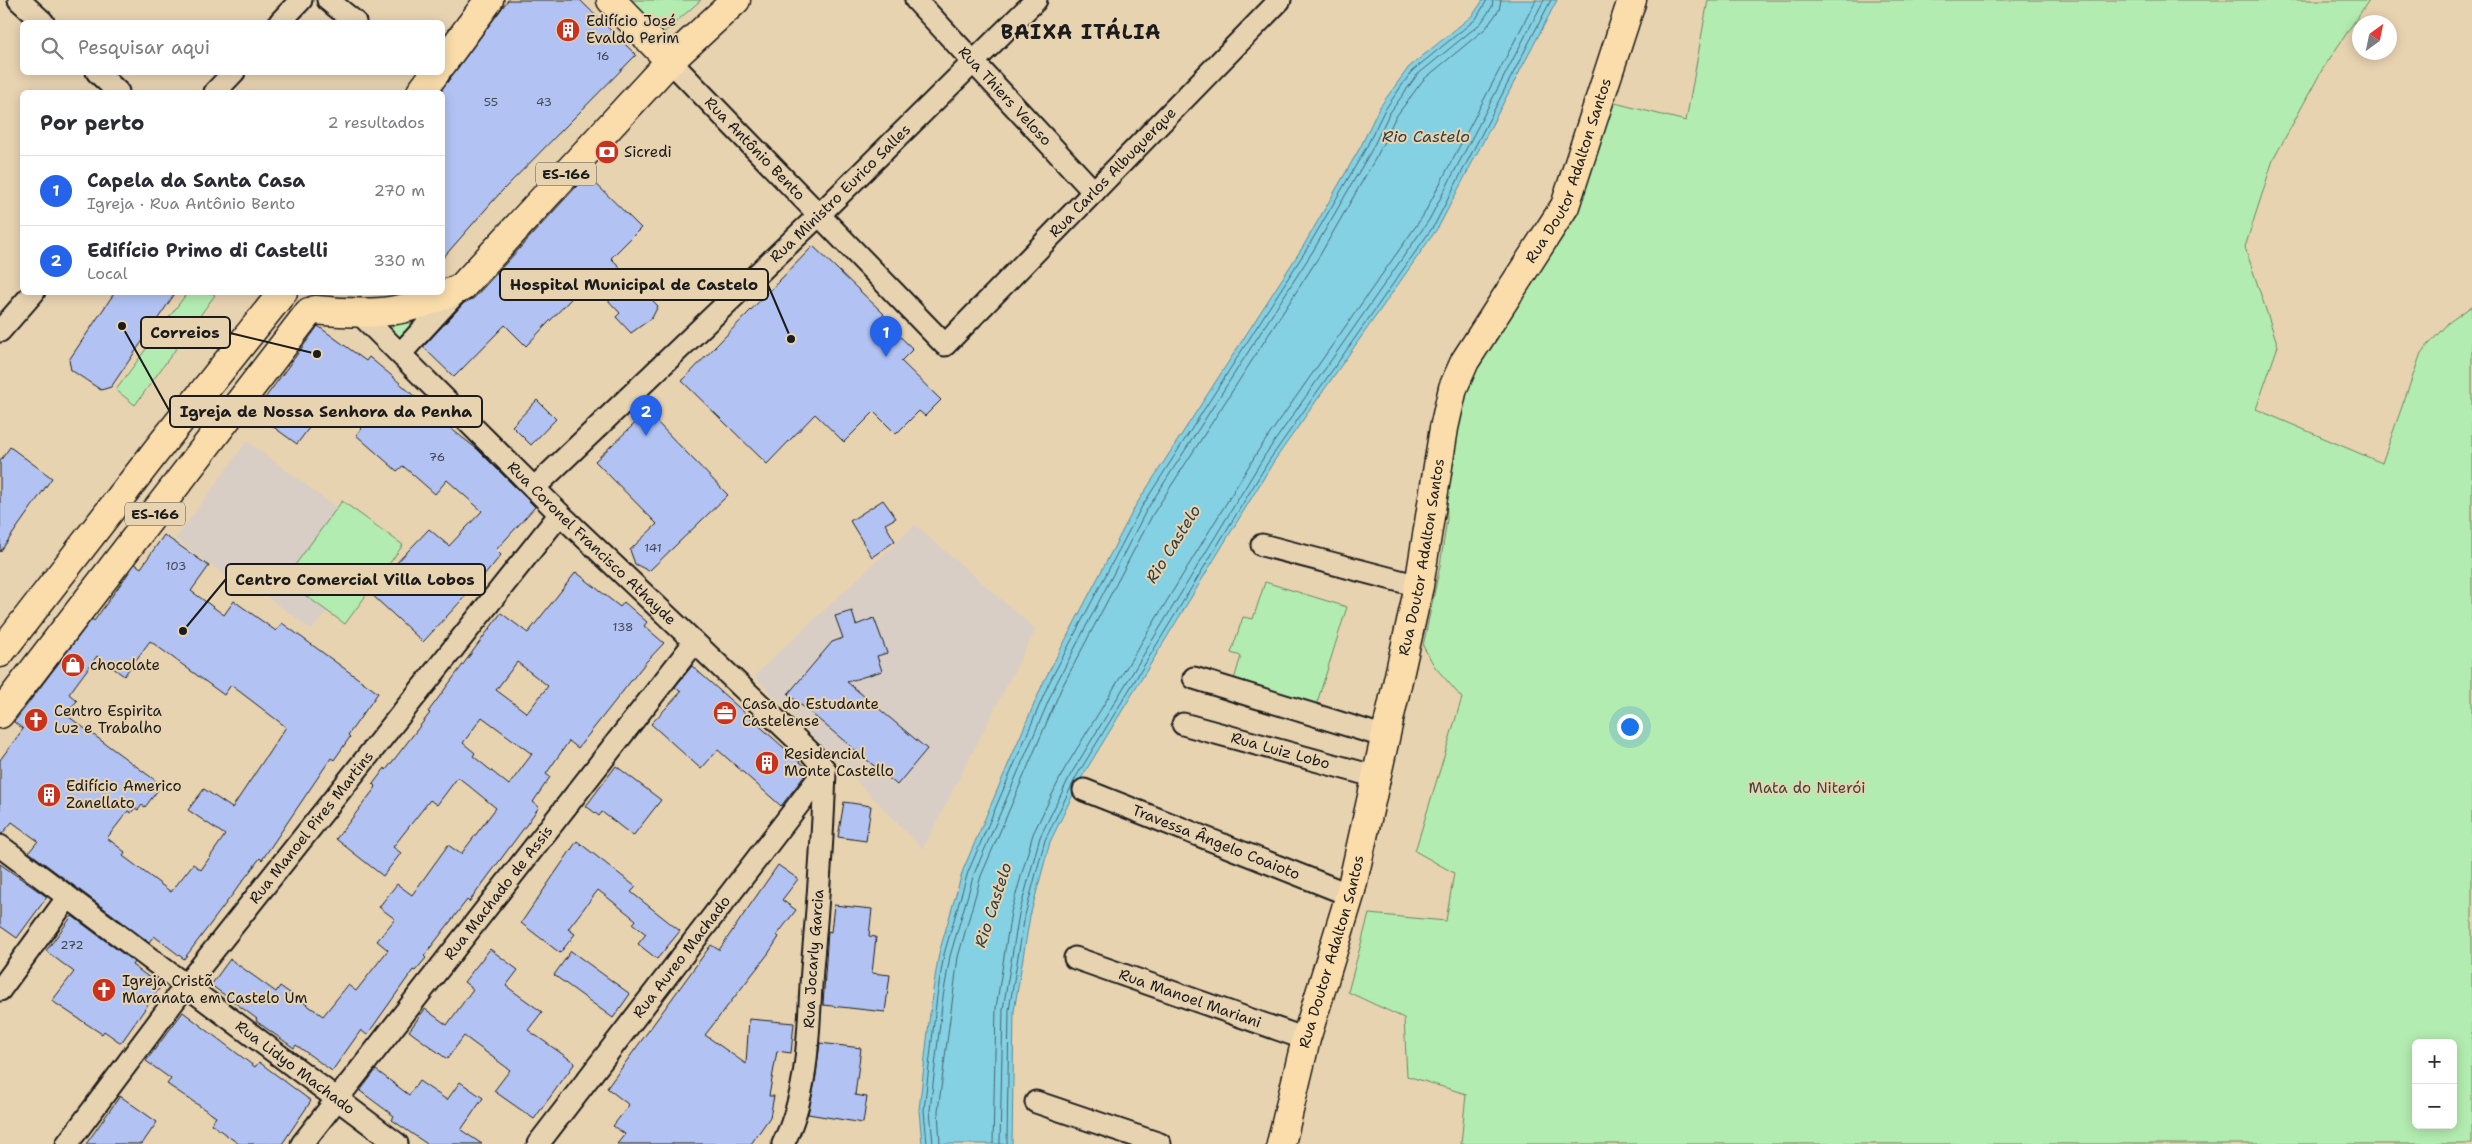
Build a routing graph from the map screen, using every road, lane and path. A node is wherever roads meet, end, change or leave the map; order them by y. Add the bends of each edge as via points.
1 (19, 0) edge
2 (301, 0) edge
3 (328, 0) edge
4 (489, 0) edge
5 (611, 0) edge
6 (736, 0) edge
7 (916, 0) edge
8 (1036, 0) edge
9 (1280, 0) edge
10 (1632, 0) edge
11 (41, 20) edge
12 (282, 20) edge
13 (353, 20) edge
14 (445, 56) edge
15 (670, 61) junction
16 (973, 62) junction
17 (100, 75) edge
18 (231, 75) edge
19 (116, 90) edge
20 (218, 90) edge
21 (1094, 192) junction
22 (818, 216) junction
23 (462, 287) junction
24 (445, 294) edge
25 (31, 295) edge
26 (283, 295) edge
27 (287, 295) edge
28 (442, 295) edge
29 (319, 305) edge
30 (360, 314) junction
31 (0, 331) edge
32 (946, 345) joint
33 (401, 353) junction
34 (160, 446) junction
35 (190, 469) junction
36 (534, 488) junction
37 (560, 514) junction
38 (1262, 545) dead end
39 (1420, 586) junction
40 (694, 643) junction
41 (0, 653) edge
42 (1194, 678) dead end
43 (0, 714) edge
44 (1184, 724) dead end
45 (1386, 737) junction
46 (826, 770) junction
47 (1377, 777) junction
48 (1084, 790) dead end
49 (0, 846) edge
50 (1350, 895) junction
51 (68, 897) junction
52 (1075, 958) dead end
53 (186, 985) junction
54 (0, 990) edge
55 (1306, 1039) junction
56 (336, 1099) junction
57 (1036, 1102) dead end
58 (67, 1144) edge
59 (302, 1144) edge
60 (397, 1144) edge
61 (538, 1144) edge
62 (783, 1144) edge
63 (1160, 1144) edge
64 (1280, 1144) edge

1 - 11 street
2 - 12 street
3 - 13 street
4 - 14 main road
5 - 15 main road
6 - 15 main road, ES-166
7 - 16 street, Rua Thiers Veloso
8 - 16 street, Rua Ministro Eurico Salles
9 - 21 street, Rua Carlos Albuquerque
10 - 39 main road, Rua Doutor Adalton Santos via 1565,206 1465,361 1453,388
15 - 22 street, Rua Antônio Bento
15 - 23 main road, ES-166
16 - 21 street, Rua Thiers Veloso
16 - 22 street, Rua Ministro Eurico Salles
17 - 19 street
18 - 20 street
21 - 32 street, Rua Carlos Albuquerque
22 - 32 street, Rua Antônio Bento
22 - 36 street, Rua Ministro Eurico Salles
23 - 24 main road
23 - 33 street
25 - 31 street
26 - 34 main road, ES-166
27 - 29 main road via 292,302
28 - 30 main road via 391,312
29 - 30 main road
29 - 35 main road, ES-166
30 - 33 street, Rua Coronel Francisco Athayde
33 - 36 street, Rua Coronel Francisco Athayde
34 - 35 main road
34 - 41 main road, ES-166
35 - 43 main road, ES-166
36 - 37 street, Rua Coronel Francisco Athayde
37 - 40 street, Rua Coronel Francisco Athayde
37 - 53 street, Rua Manoel Pires Martins
38 - 39 street
39 - 45 main road, Rua Doutor Adalton Santos
40 - 46 street, Rua Coronel Francisco Athayde
40 - 56 street, Rua Machado de Assis
42 - 45 street
44 - 47 street, Rua Luiz Lobo
45 - 47 main road, Rua Doutor Adalton Santos
46 - 61 street, Rua Aureo Machado
46 - 62 street, Rua Jocarly Garcia via 804,1074 793,1125
47 - 50 main road, Rua Doutor Adalton Santos
48 - 50 street, Travessa Ângelo Coaioto
49 - 51 street, Rua Lidyo Machado
50 - 55 main road, Rua Doutor Adalton Santos
51 - 53 street, Rua Lidyo Machado
51 - 54 street
52 - 55 street, Rua Manoel Mariani
53 - 56 street, Rua Lidyo Machado
53 - 58 street, Rua Manoel Pires Martins
55 - 64 main road, Rua Doutor Adalton Santos
56 - 59 street, Rua Machado de Assis
56 - 60 street, Rua Lidyo Machado
57 - 63 street

